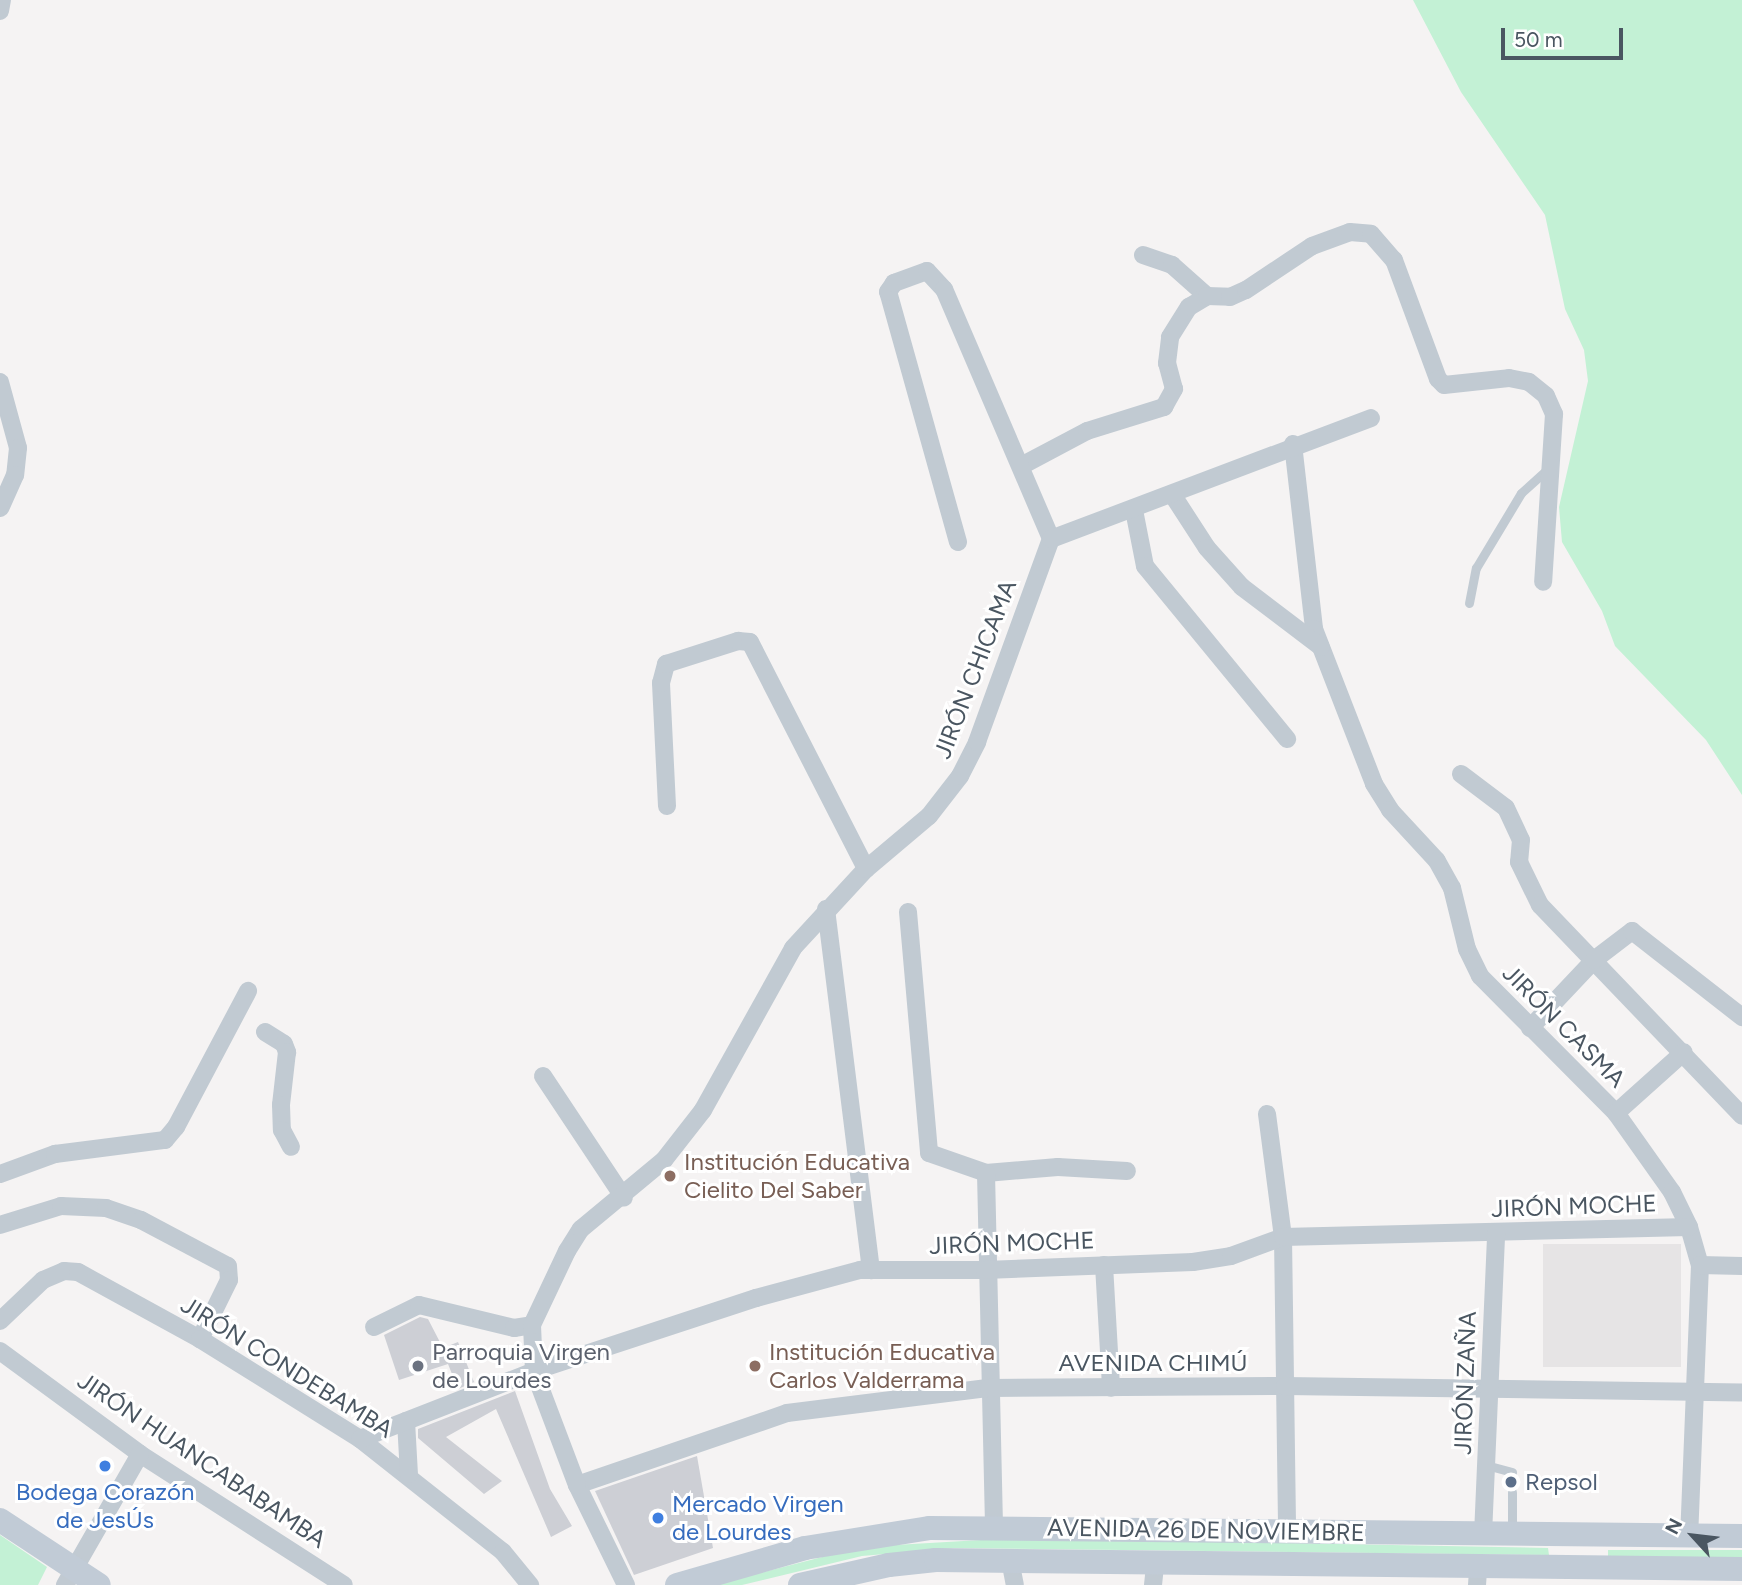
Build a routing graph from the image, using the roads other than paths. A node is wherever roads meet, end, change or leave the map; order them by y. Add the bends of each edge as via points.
1 (2, 0) edge
2 (0, 11) edge
3 (1143, 255) dead end
4 (1207, 296) junction
5 (0, 383) edge
6 (1371, 418) dead end
7 (1293, 444) junction
8 (1021, 466) junction
9 (1551, 467) junction
10 (1172, 494) junction
11 (0, 508) edge
12 (1134, 510) junction
13 (1051, 539) junction
14 (958, 542) dead end
15 (1544, 582) dead end
16 (1469, 603) dead end
17 (1321, 647) junction
18 (1287, 738) dead end
19 (1461, 774) dead end
20 (667, 806) dead end
21 (866, 869) junction
22 (825, 909) junction
23 (908, 912) dead end
24 (1594, 960) junction
25 (248, 990) dead end
26 (1742, 1017) edge
27 (1530, 1028) junction
28 (265, 1032) dead end
29 (1684, 1052) junction
30 (543, 1076) dead end
31 (1616, 1113) junction
32 (1266, 1114) dead end
33 (1742, 1116) edge
34 (291, 1147) dead end
35 (1127, 1171) dead end
36 (986, 1173) junction
37 (0, 1174) edge
38 (624, 1198) junction
39 (0, 1225) edge
40 (1689, 1227) junction
41 (1496, 1233) junction
42 (1283, 1237) junction
43 (1104, 1265) junction
44 (1700, 1265) junction
45 (1742, 1266) edge
46 (871, 1270) junction
47 (985, 1270) junction
48 (0, 1321) edge
49 (532, 1325) junction
50 (374, 1326) dead end
51 (200, 1339) junction
52 (0, 1351) edge
53 (534, 1371) junction
54 (1285, 1386) junction
55 (989, 1388) junction
56 (1111, 1388) junction
57 (1489, 1389) junction
58 (1695, 1392) junction
59 (1742, 1392) edge
60 (406, 1421) junction
61 (360, 1439) junction
62 (140, 1454) junction
63 (1486, 1465) junction
64 (1512, 1472) dead end
65 (409, 1474) junction
66 (577, 1485) junction
67 (1512, 1492) dead end
68 (0, 1520) edge
69 (994, 1526) junction
70 (1287, 1532) junction
71 (1483, 1535) junction
72 (1512, 1535) junction
73 (1582, 1535) junction
74 (1689, 1535) junction
75 (1742, 1536) edge
76 (1010, 1560) junction
77 (1583, 1569) junction
78 (1742, 1569) edge
79 (1154, 1575) edge
80 (69, 1577) edge
81 (1478, 1577) edge
82 (1690, 1577) edge
83 (843, 1580) edge
84 (99, 1585) edge
85 (344, 1585) edge
86 (530, 1585) edge
87 (626, 1585) edge
88 (677, 1585) edge
89 (800, 1585) edge
90 (1015, 1585) edge

1 - 2 street
3 - 4 street via 1172,265
4 - 8 street via 1184,313 1170,337 1167,363 1174,389 1164,407 1087,431
4 - 9 street via 1230,297 1246,290 1312,246 1350,232 1371,234 1394,260 1444,385 1508,378 1530,382 1546,396 1554,414
5 - 11 street via 18,448 15,475
6 - 7 street
7 - 10 street
7 - 17 street, JIRÓN CASMA via 1314,629
8 - 13 street
8 - 14 street via 936,275 927,271 894,283 888,292 891,309
9 - 15 street
9 - 16 lane via 1521,493 1476,568
10 - 12 street
10 - 17 street via 1207,548 1242,587
12 - 13 street
12 - 18 street via 1145,566
13 - 21 street, JIRÓN CHICAMA via 977,742 960,776 929,816
17 - 27 street, JIRÓN CASMA via 1374,784 1447,879 1480,976
19 - 24 street via 1506,807 1521,839 1520,862 1540,905
20 - 21 street via 662,683 666,664 688,654 750,642
21 - 22 street, JIRÓN CHICAMA
22 - 38 street, JIRÓN CHICAMA via 770,983 703,1110 664,1160
22 - 46 street
23 - 36 street via 929,1153
24 - 26 street via 1632,931
24 - 27 street
24 - 29 street
25 - 37 street via 165,1140 55,1154
27 - 31 street, JIRÓN CASMA
28 - 34 street via 287,1052 282,1130
29 - 31 street
29 - 33 street
30 - 38 street
31 - 40 street, JIRÓN CASMA via 1672,1192
32 - 42 street
35 - 36 street via 1058,1167
36 - 47 street
38 - 49 street, JIRÓN CHICAMA via 582,1229
39 - 51 street via 61,1206 106,1208 141,1220 228,1266 229,1280
40 - 41 street, JIRÓN MOCHE
40 - 44 street, JIRÓN CASMA
41 - 42 street, JIRÓN MOCHE
41 - 57 street, JIRÓN ZAÑA
42 - 43 street, JIRÓN MOCHE via 1231,1256
42 - 54 street
43 - 47 street, JIRÓN MOCHE
43 - 56 street
44 - 45 street
44 - 58 street, JIRÓN CASMA
46 - 47 street, JIRÓN MOCHE
46 - 53 street, JIRÓN MOCHE via 756,1298
47 - 55 street
48 - 51 street, JIRÓN CONDEBAMBA via 43,1280 64,1271 78,1272
49 - 50 street via 514,1328 419,1305
49 - 53 street
51 - 61 street, JIRÓN CONDEBAMBA
52 - 62 street, JIRÓN HUANCABABAMBA
53 - 60 street, JIRÓN MOCHE
53 - 66 street
54 - 56 street, AVENIDA CHIMÚ
54 - 57 street, AVENIDA CHIMÚ
54 - 70 street
55 - 56 street, AVENIDA CHIMÚ
55 - 66 street, AVENIDA CHIMÚ via 787,1413
55 - 69 street
57 - 58 street, AVENIDA CHIMÚ
57 - 63 street, JIRÓN ZAÑA
58 - 59 street, AVENIDA CHIMÚ
58 - 74 street, JIRÓN CASMA
60 - 61 street, JIRÓN MOCHE
60 - 65 street
61 - 65 street, JIRÓN CONDEBAMBA
62 - 80 street
62 - 85 street, JIRÓN HUANCABABAMBA
63 - 64 lane
63 - 71 street, JIRÓN ZAÑA
65 - 86 street, JIRÓN CONDEBAMBA via 503,1552
66 - 87 street
67 - 72 lane
68 - 80 main road
69 - 70 main road, AVENIDA 26 DE NOVIEMBRE
69 - 88 main road, AVENIDA 26 DE NOVIEMBRE via 886,1532 805,1548
70 - 71 main road, AVENIDA 26 DE NOVIEMBRE
71 - 72 main road, AVENIDA 26 DE NOVIEMBRE
72 - 73 main road, AVENIDA 26 DE NOVIEMBRE
73 - 74 main road, AVENIDA 26 DE NOVIEMBRE
73 - 77 main road
74 - 75 main road, AVENIDA 26 DE NOVIEMBRE
76 - 79 main road, AVENIDA 26 DE NOVIEMBRE
76 - 83 main road, AVENIDA 26 DE NOVIEMBRE via 936,1560
76 - 90 street
77 - 81 main road, AVENIDA 26 DE NOVIEMBRE
77 - 82 main road, AVENIDA 26 DE NOVIEMBRE
78 - 82 main road, AVENIDA 26 DE NOVIEMBRE
79 - 81 main road, AVENIDA 26 DE NOVIEMBRE
80 - 84 main road
83 - 89 main road, AVENIDA 26 DE NOVIEMBRE

